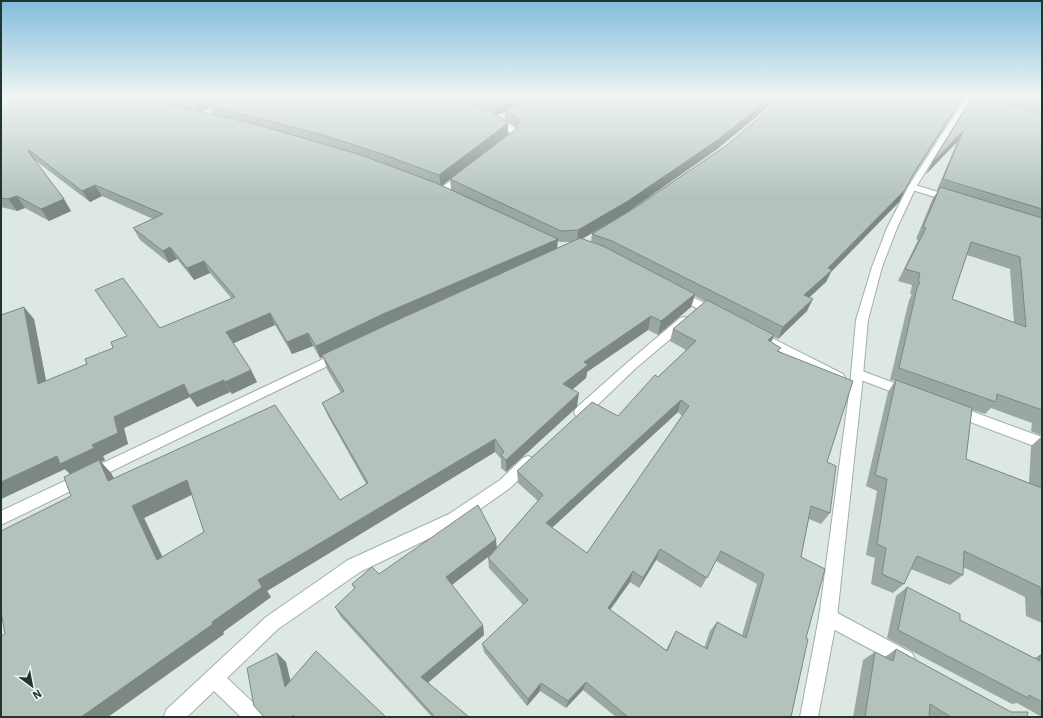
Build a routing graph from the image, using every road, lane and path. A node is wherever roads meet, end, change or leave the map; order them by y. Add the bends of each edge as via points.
1 (514, 132) edge
2 (949, 132) edge
3 (494, 150) edge
4 (471, 168) edge
5 (912, 187) junction
6 (442, 192) edge
7 (958, 201) edge
8 (668, 289) edge
9 (702, 306) junction
10 (723, 317) edge
11 (744, 328) edge
12 (348, 351) edge
13 (857, 380) junction
14 (915, 396) edge
15 (944, 406) edge
16 (573, 420) edge
17 (1042, 443) edge
18 (539, 452) edge
19 (1, 518) edge
20 (828, 617) junction
21 (917, 665) edge
22 (214, 678) junction
23 (173, 717) edge
24 (254, 717) edge
25 (809, 717) edge

1 - 3 street via 512,137
2 - 5 street
4 - 6 street
5 - 7 street
5 - 13 street via 877,266 862,320
8 - 9 street
9 - 10 street
9 - 16 street via 632,365
11 - 13 street
12 - 19 street
13 - 14 street
13 - 20 street
15 - 17 street
18 - 22 street via 504,484 454,519 347,570 272,623
20 - 21 street
20 - 25 street
22 - 23 street
22 - 24 street

